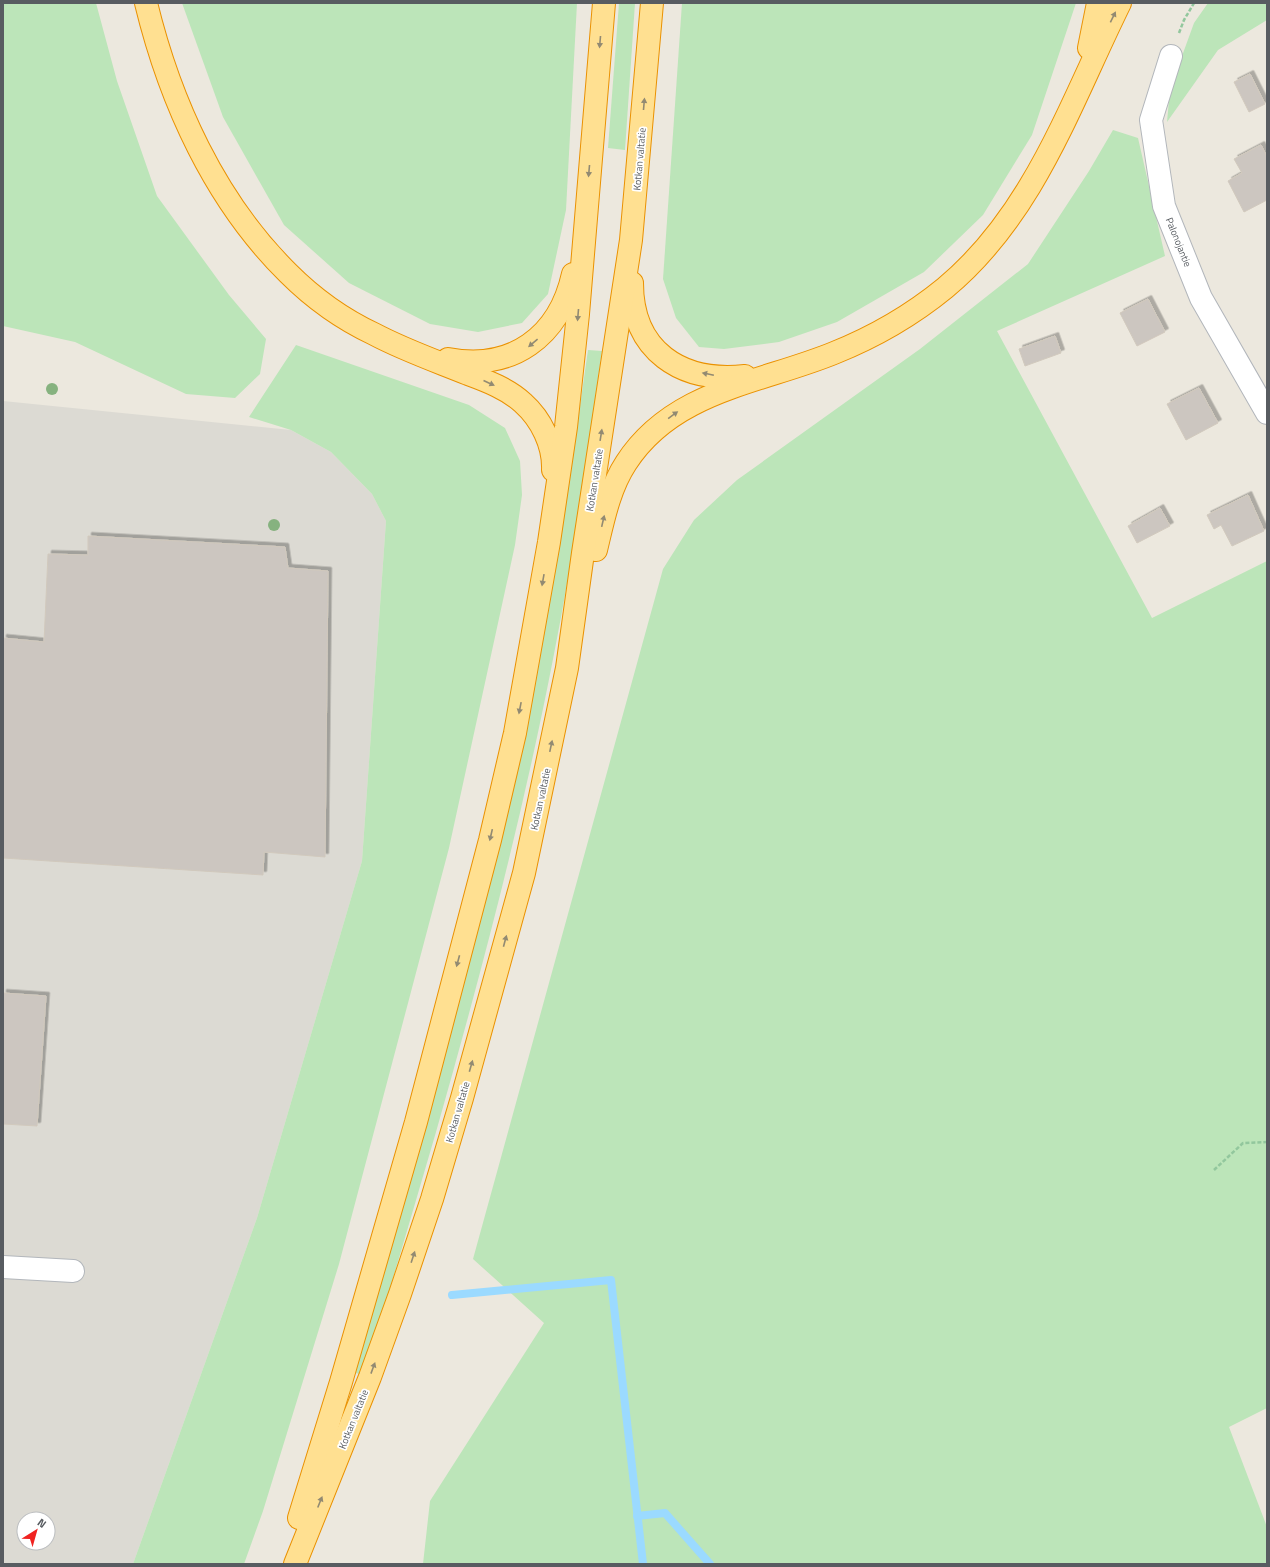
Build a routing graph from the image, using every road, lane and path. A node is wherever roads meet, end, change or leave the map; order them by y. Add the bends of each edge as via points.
1 (146, 3) edge
2 (604, 3) edge
3 (652, 3) edge
4 (1098, 3) edge
5 (1120, 3) edge
6 (1194, 3) edge
7 (1171, 56) joint
8 (1074, 103) junction
9 (585, 220) junction
10 (632, 240) junction
11 (414, 352) junction
12 (774, 373) junction
13 (1267, 413) edge
14 (549, 542) junction
15 (567, 668) junction
16 (1267, 1142) edge
17 (1214, 1170) dead end
18 (3, 1267) edge
19 (73, 1271) dead end
20 (286, 1564) edge
21 (295, 1564) edge

1 - 11 highway via 167,74 192,134 204,159 255,236 313,296 374,335
2 -> 9 highway, Kotkan valtatie
10 -> 3 highway, Kotkan valtatie
4 - 8 highway via 1089,52
8 -> 5 highway
6 - 7 path via 1184,20
7 - 13 street, Palonojantie via 1151,120 1164,206 1201,298
8 - 12 highway via 1025,197 977,258 945,288 910,314 873,335 834,353
9 -> 11 highway via 571,284 563,304 542,336 527,348 511,355 478,361 456,360
9 -> 14 highway, Kotkan valtatie via 572,375
12 -> 10 highway via 742,377 716,376 695,372 675,364 658,353 637,323 633,307
15 -> 10 highway, Kotkan valtatie
11 -> 14 highway via 506,390 523,402 535,416 551,446 553,466
15 -> 12 highway via 606,507 626,463 659,425 679,410 701,399
14 -> 20 highway, Kotkan valtatie via 515,733 490,840 375,1268
21 -> 15 highway, Kotkan valtatie via 373,1370 434,1192 524,873
16 - 17 path via 1243,1144
18 - 19 street

